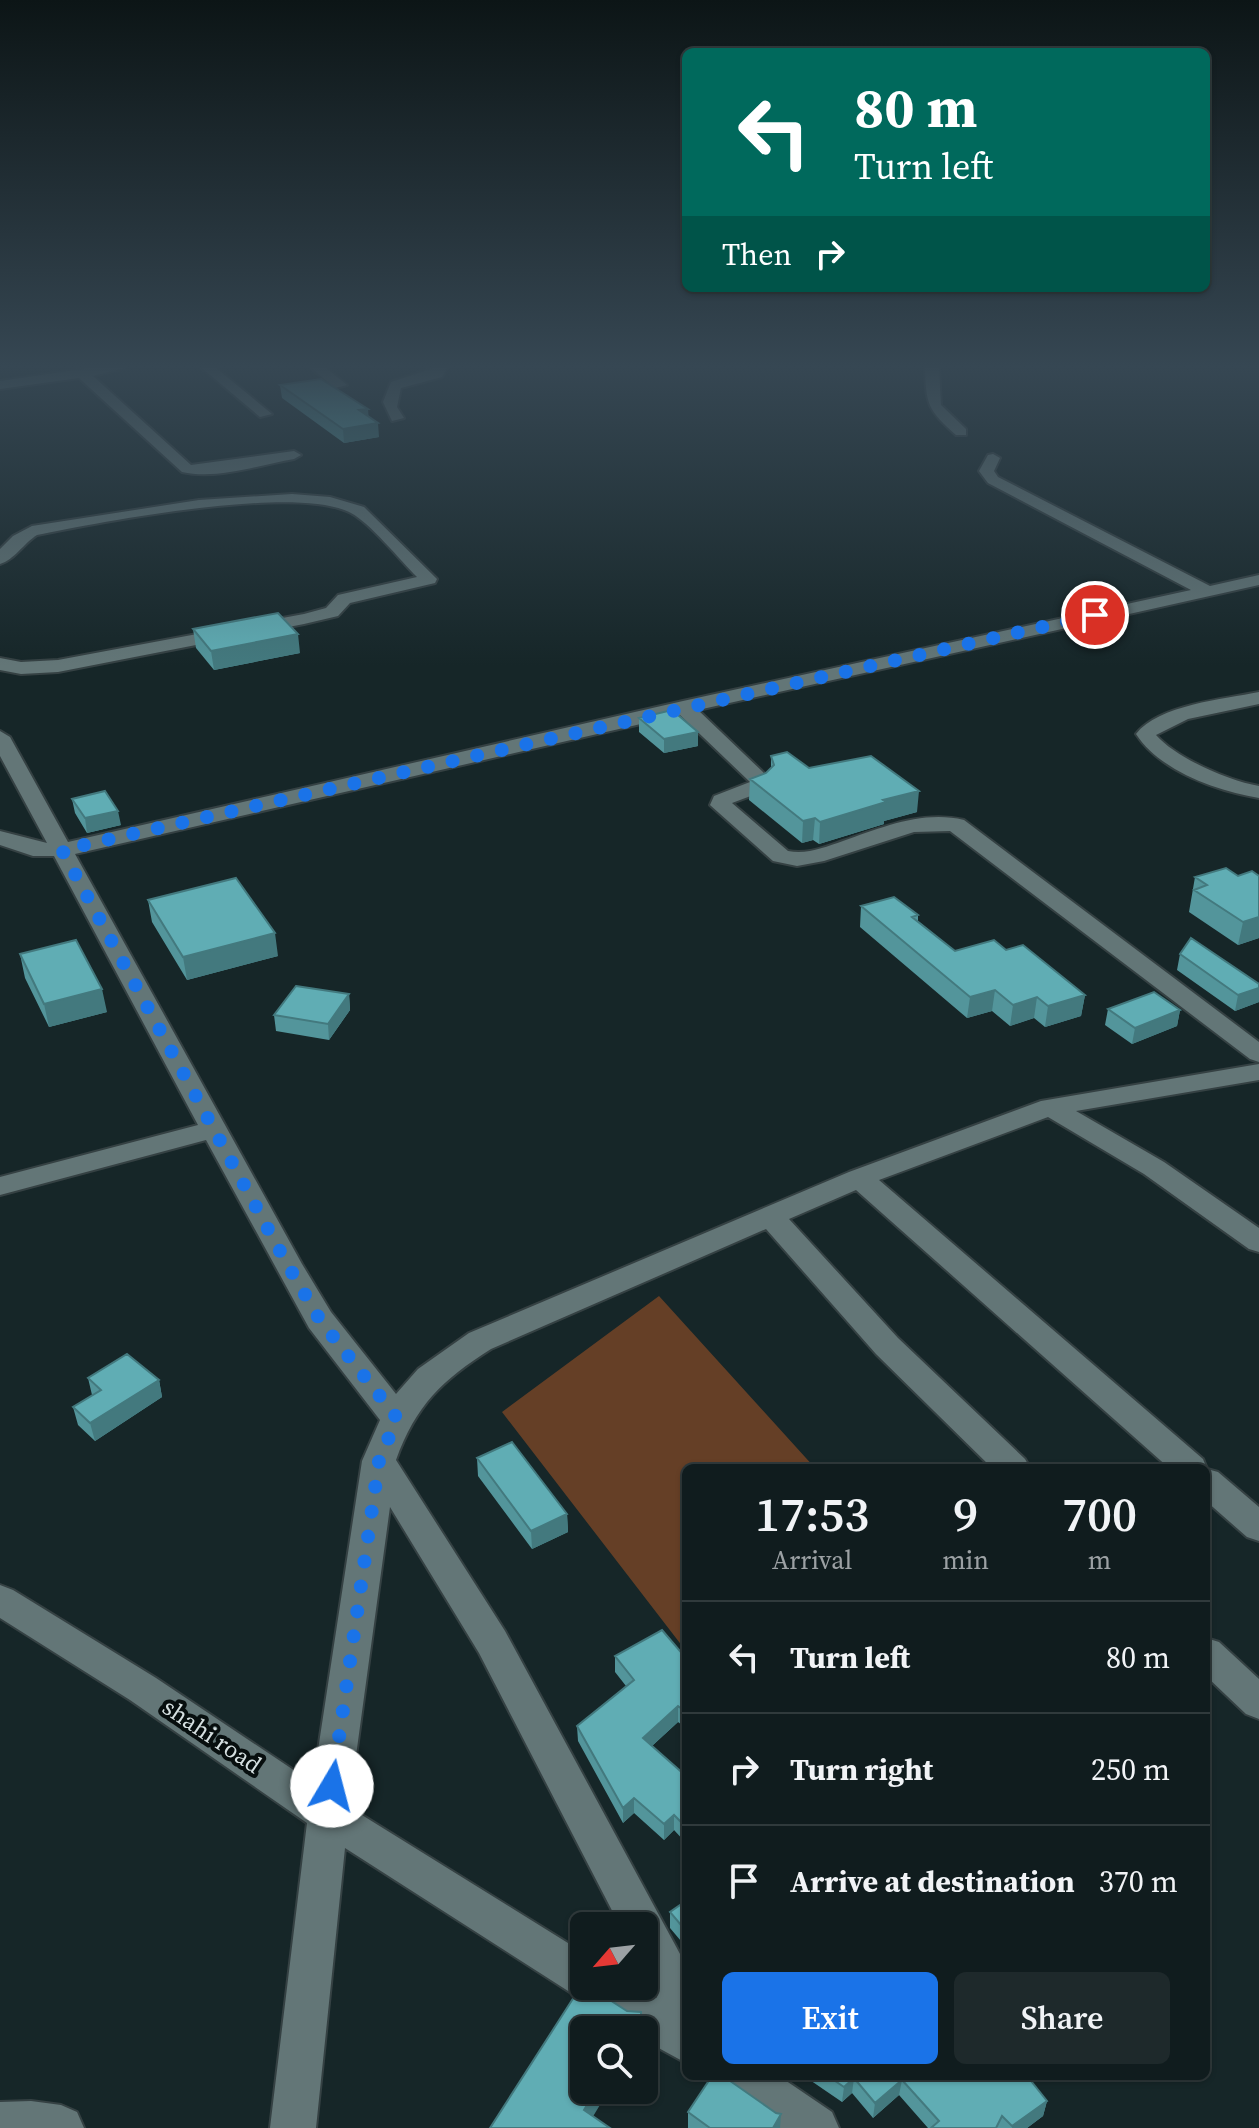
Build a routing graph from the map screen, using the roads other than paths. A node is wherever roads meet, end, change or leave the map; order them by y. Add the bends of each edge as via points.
1 (185, 467) edge
2 (219, 467) edge
3 (988, 467) edge
4 (0, 559) edge
5 (1254, 583) edge
6 (1207, 591) junction
7 (0, 664) edge
8 (1259, 698) edge
9 (683, 707) junction
10 (0, 737) edge
11 (1259, 792) edge
12 (0, 838) edge
13 (62, 850) junction
14 (1259, 1054) edge
15 (1259, 1072) edge
16 (1050, 1107) junction
17 (214, 1129) junction
18 (859, 1178) junction
19 (0, 1186) edge
20 (771, 1217) junction
21 (1259, 1242) edge
22 (397, 1418) junction
23 (379, 1461) junction
24 (1009, 1464) edge
25 (1186, 1464) edge
26 (1210, 1484) edge
27 (1259, 1527) edge
28 (0, 1600) edge
29 (1210, 1657) edge
30 (1259, 1703) edge
31 (328, 1815) junction
32 (635, 1912) edge
33 (658, 1956) edge
34 (570, 1968) edge
35 (621, 2000) edge
36 (682, 2001) edge
37 (682, 2038) edge
38 (746, 2080) edge
39 (0, 2125) edge
40 (61, 2128) edge
41 (293, 2128) edge
42 (816, 2128) edge

1 - 2 street
3 - 6 street via 993,480
4 - 7 street via 32,531 283,498 358,510 429,579 344,599 332,612 313,617 58,666
5 - 6 street
6 - 9 street
8 - 11 street via 1168,720 1146,734 1152,743 1213,779
9 - 13 street
9 - 14 street via 759,779 757,787 725,797 721,805 781,856 810,857 920,824 956,825
10 - 13 street
12 - 13 street via 33,849
13 - 17 street
15 - 16 street
16 - 18 street
16 - 21 street via 1154,1168
17 - 19 street
17 - 22 street via 320,1320
18 - 20 street
18 - 25 street
20 - 22 street via 480,1341 413,1391
20 - 24 street via 887,1346
22 - 23 street
23 - 31 street
23 - 32 street via 492,1642
26 - 27 street
28 - 31 street, shahi road
29 - 30 street
31 - 34 street, shahi road
31 - 41 street
33 - 36 street
35 - 37 street
38 - 42 street
39 - 40 street

